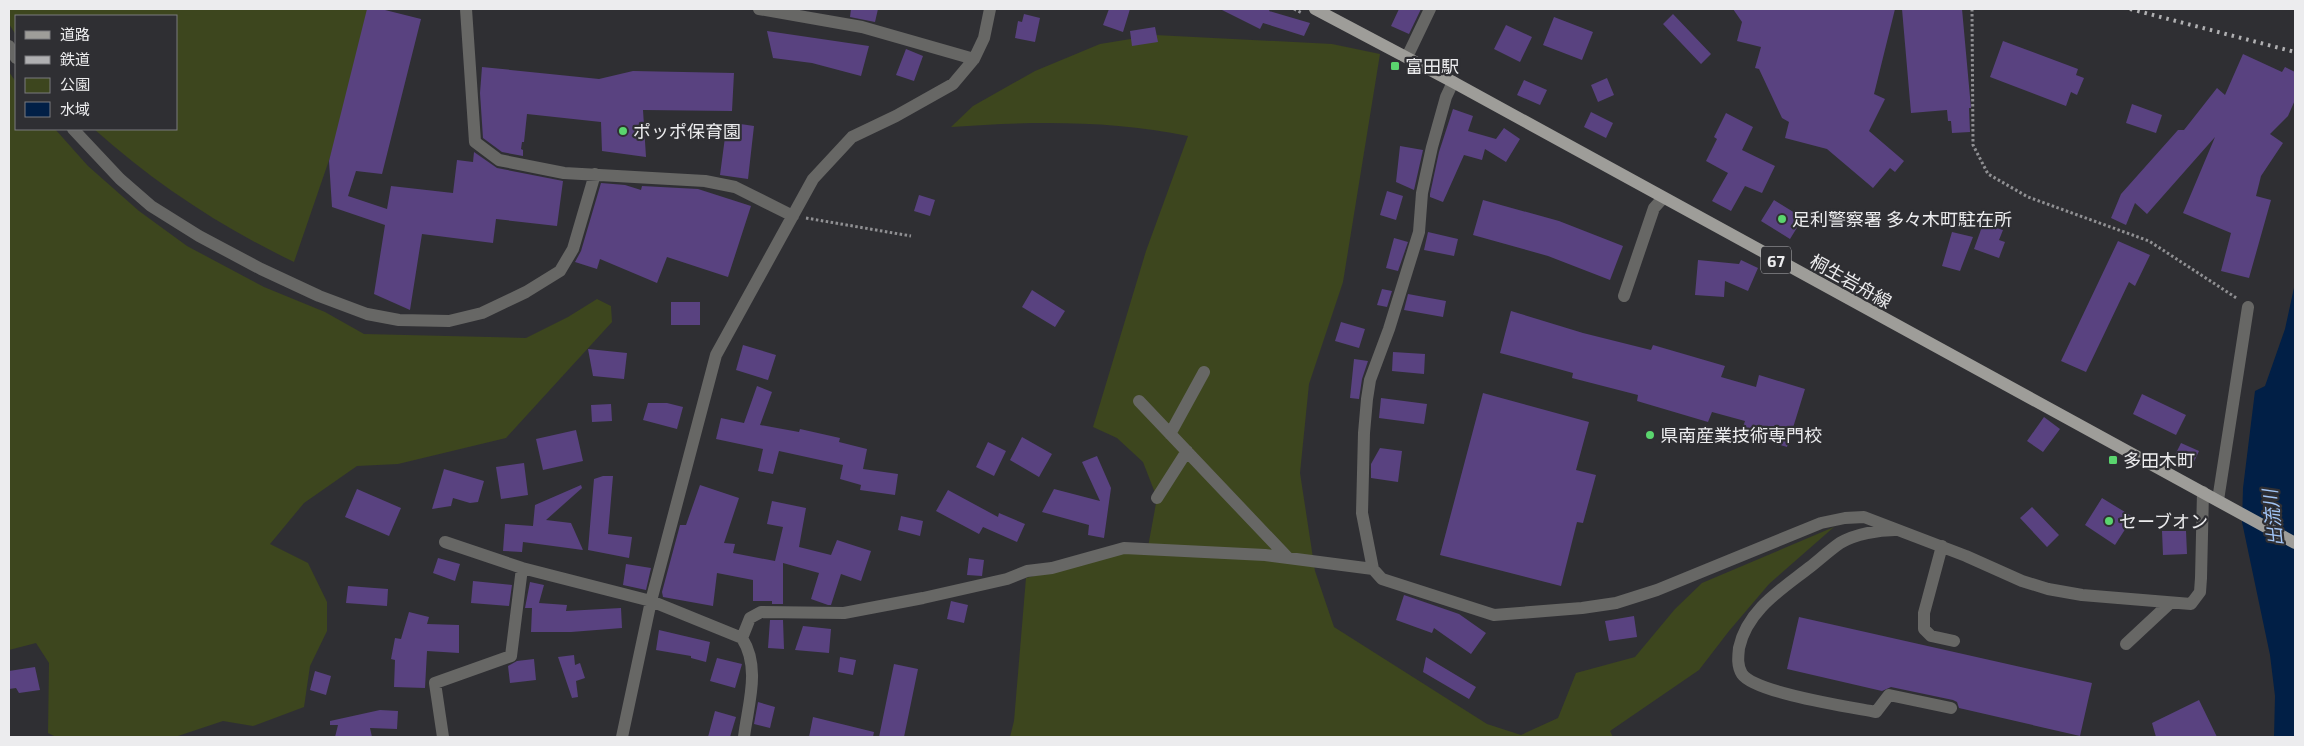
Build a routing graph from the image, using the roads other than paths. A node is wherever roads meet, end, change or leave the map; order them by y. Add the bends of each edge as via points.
1 (466, 9) edge
2 (759, 9) edge
3 (990, 9) edge
4 (1315, 9) edge
5 (1430, 9) edge
6 (1407, 57) junction
7 (974, 59) junction
8 (1453, 82) junction
9 (74, 130) edge
10 (595, 174) junction
11 (1662, 198) junction
12 (792, 216) junction
13 (1624, 296) dead end
14 (2248, 307) road end
15 (1204, 372) dead end
16 (1139, 401) dead end
17 (1170, 434) junction
18 (1187, 451) junction
19 (2203, 492) junction
20 (1158, 498) dead end
21 (2218, 500) junction
22 (1903, 530) junction
23 (445, 542) dead end
24 (2295, 543) edge
25 (1942, 546) junction
26 (1288, 558) junction
27 (522, 568) junction
28 (1372, 569) junction
29 (651, 601) junction
30 (2170, 603) junction
31 (742, 638) junction
32 (1954, 641) dead end
33 (2126, 644) dead end
34 (1951, 708) dead end
35 (443, 737) edge
36 (622, 737) edge
37 (744, 737) edge

1 - 10 street via 475,142 500,160 564,173
2 - 7 street via 862,27
3 - 7 street via 984,38
4 - 6 main road, 桐生岩舟線 / 67
5 - 6 street
6 - 8 main road, 桐生岩舟線 / 67
7 - 12 street via 953,84 852,138 813,179
8 - 11 main road, 桐生岩舟線 / 67
8 - 28 street via 1432,147 1422,193 1419,232 1370,380 1364,433 1362,513
9 - 10 street via 120,179 151,206 199,236 319,296 366,314 400,320 449,321 482,313 560,272 573,249
10 - 12 street via 705,181 735,187
11 - 13 street via 1654,208
11 - 19 main road, 桐生岩舟線 / 67
12 - 29 street via 716,354
14 - 21 street
15 - 17 street
16 - 17 street
17 - 18 street
18 - 20 street
18 - 26 street
19 - 21 main road, 桐生岩舟線 / 67
19 - 30 street via 2200,592 2191,604
21 - 24 main road, 桐生岩舟線 / 67
22 - 25 street
22 - 28 street via 1864,517 1821,523 1616,604 1523,613 1494,615 1382,579
22 - 34 street via 1882,530 1841,543 1769,599 1752,617 1741,637 1737,660 1742,674 1753,682 1768,689 1829,703 1876,712 1889,695
23 - 27 street
25 - 30 street via 2022,582 2048,589
25 - 32 street via 1924,613 1924,629 1931,636
26 - 28 street
26 - 31 street via 1124,548 1052,568 1027,571 1007,579 844,613 762,612 750,618
27 - 29 street
27 - 35 street via 511,656 435,684
29 - 31 street
29 - 36 street
30 - 33 street
31 - 37 street via 750,650 753,672

